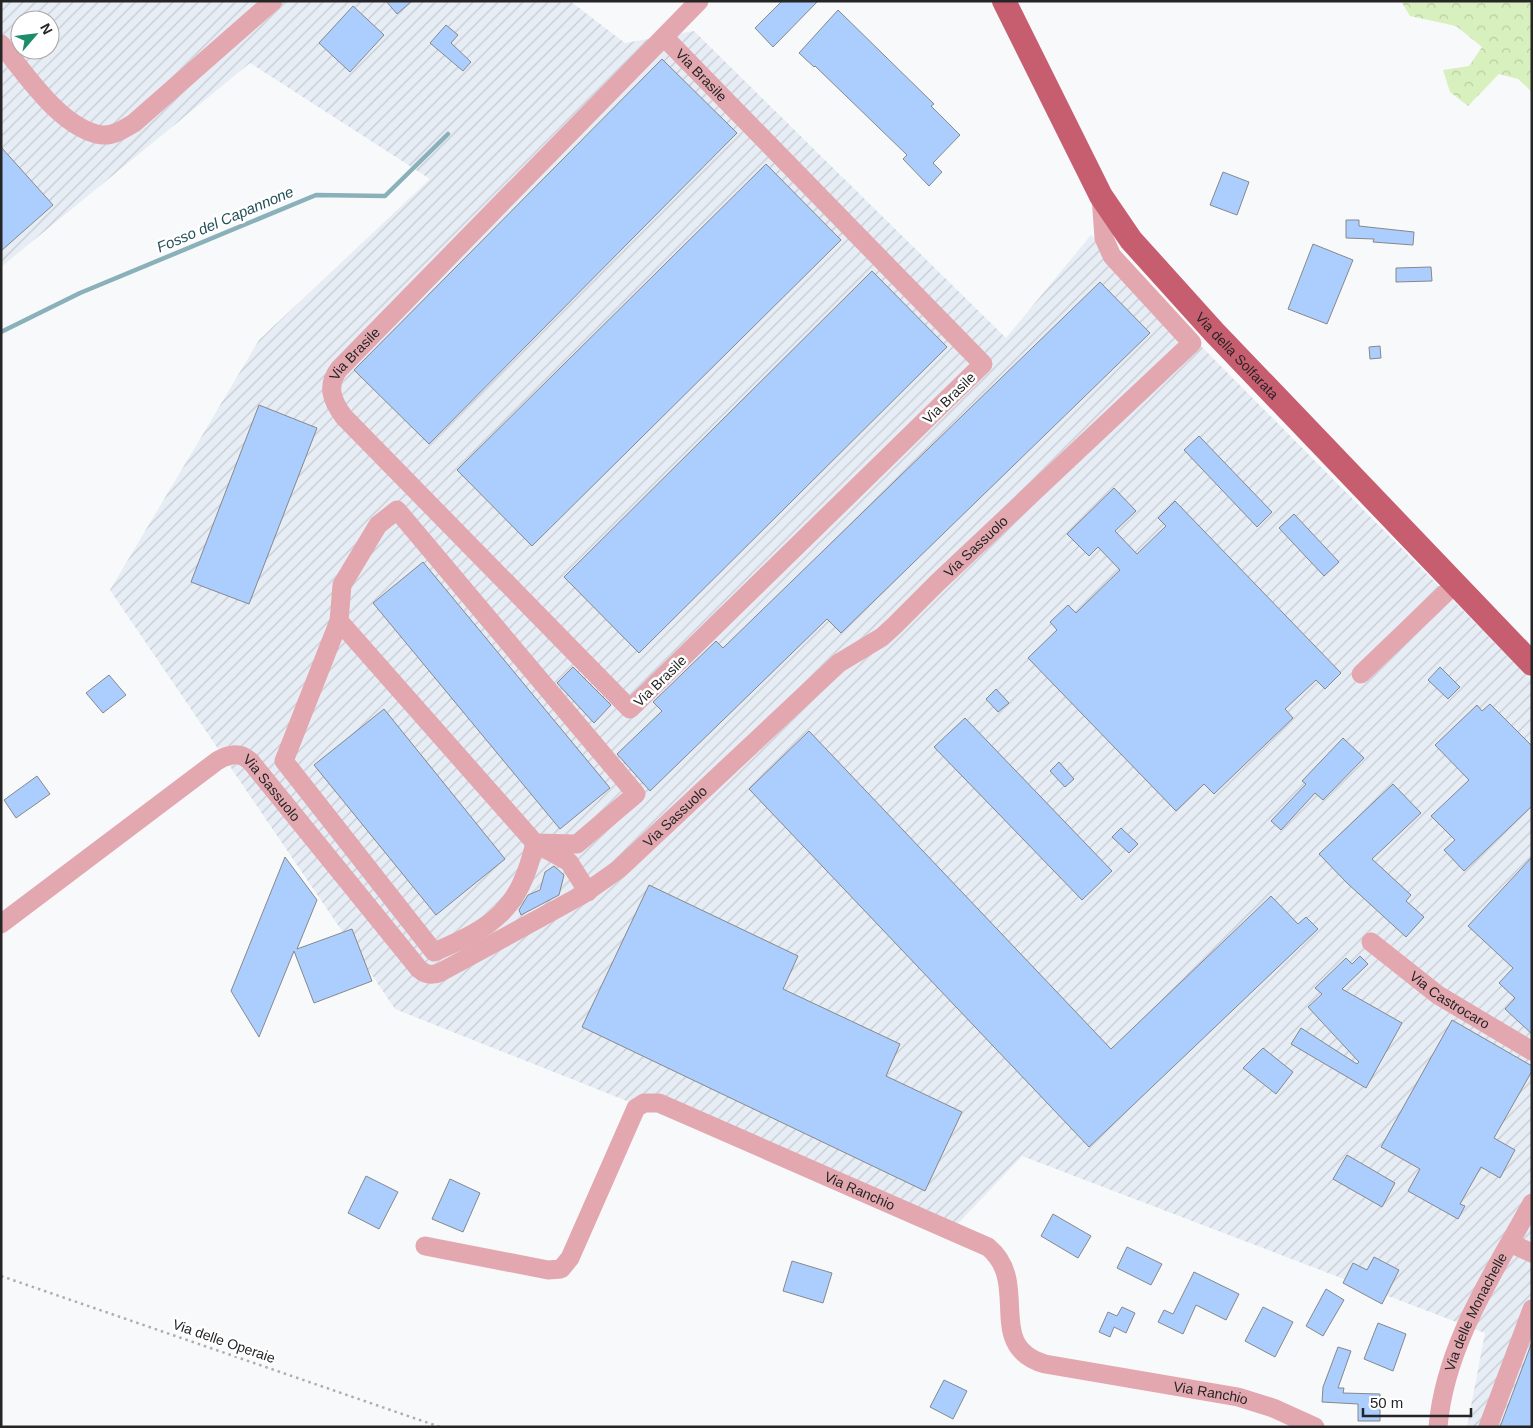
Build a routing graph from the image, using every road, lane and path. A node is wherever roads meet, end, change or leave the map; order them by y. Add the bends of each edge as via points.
1 (273, 1) edge
2 (699, 1) edge
3 (1004, 1) edge
4 (665, 38) junction
5 (1, 44) edge
6 (1101, 196) junction
7 (1455, 584) junction
8 (339, 621) junction
9 (1532, 664) edge
10 (1360, 674) dead end
11 (535, 843) junction
12 (588, 892) junction
13 (1, 924) edge
14 (1372, 942) dead end
15 (1532, 1051) edge
16 (1532, 1203) edge
17 (1510, 1243) junction
18 (425, 1246) dead end
19 (1532, 1254) edge
20 (1, 1276) edge
21 (1532, 1309) edge
22 (440, 1427) edge
23 (1315, 1427) edge
24 (1438, 1427) edge
25 (1488, 1427) edge

1 - 5 street via 134,123 114,134 103,135 83,129 66,118
2 - 4 street, Via Brasile
3 - 6 main road, Via della Solfarata
4 - 4 street, Via Brasile via 339,369 331,388 334,402 344,416 630,709 983,364
6 - 7 main road, Via della Solfarata via 1141,253
6 - 12 street, Via Sassuolo via 1104,238 1112,256 1192,343 882,637 839,663 619,869
7 - 9 main road, Via della Solfarata
7 - 10 street
8 - 11 street
8 - 11 street via 284,761 434,952 472,936 503,913 529,868
8 - 11 street via 342,585 378,524 397,510 636,794 577,844
11 - 12 street via 569,862
12 - 13 street, Via Sassuolo via 441,972 425,973 251,762 236,754 217,761
14 - 15 street, Via Castrocaro via 1438,995
16 - 17 street, Via delle Monachelle
17 - 19 street
17 - 24 street, Via delle Monachelle via 1452,1359 1441,1398
18 - 23 street, Via Ranchio via 548,1270 561,1269 570,1258 636,1108 644,1103 659,1103 988,1247 1001,1260 1007,1273 1013,1340 1032,1360 1238,1397
20 - 22 path, Via delle Operaie
21 - 25 street

